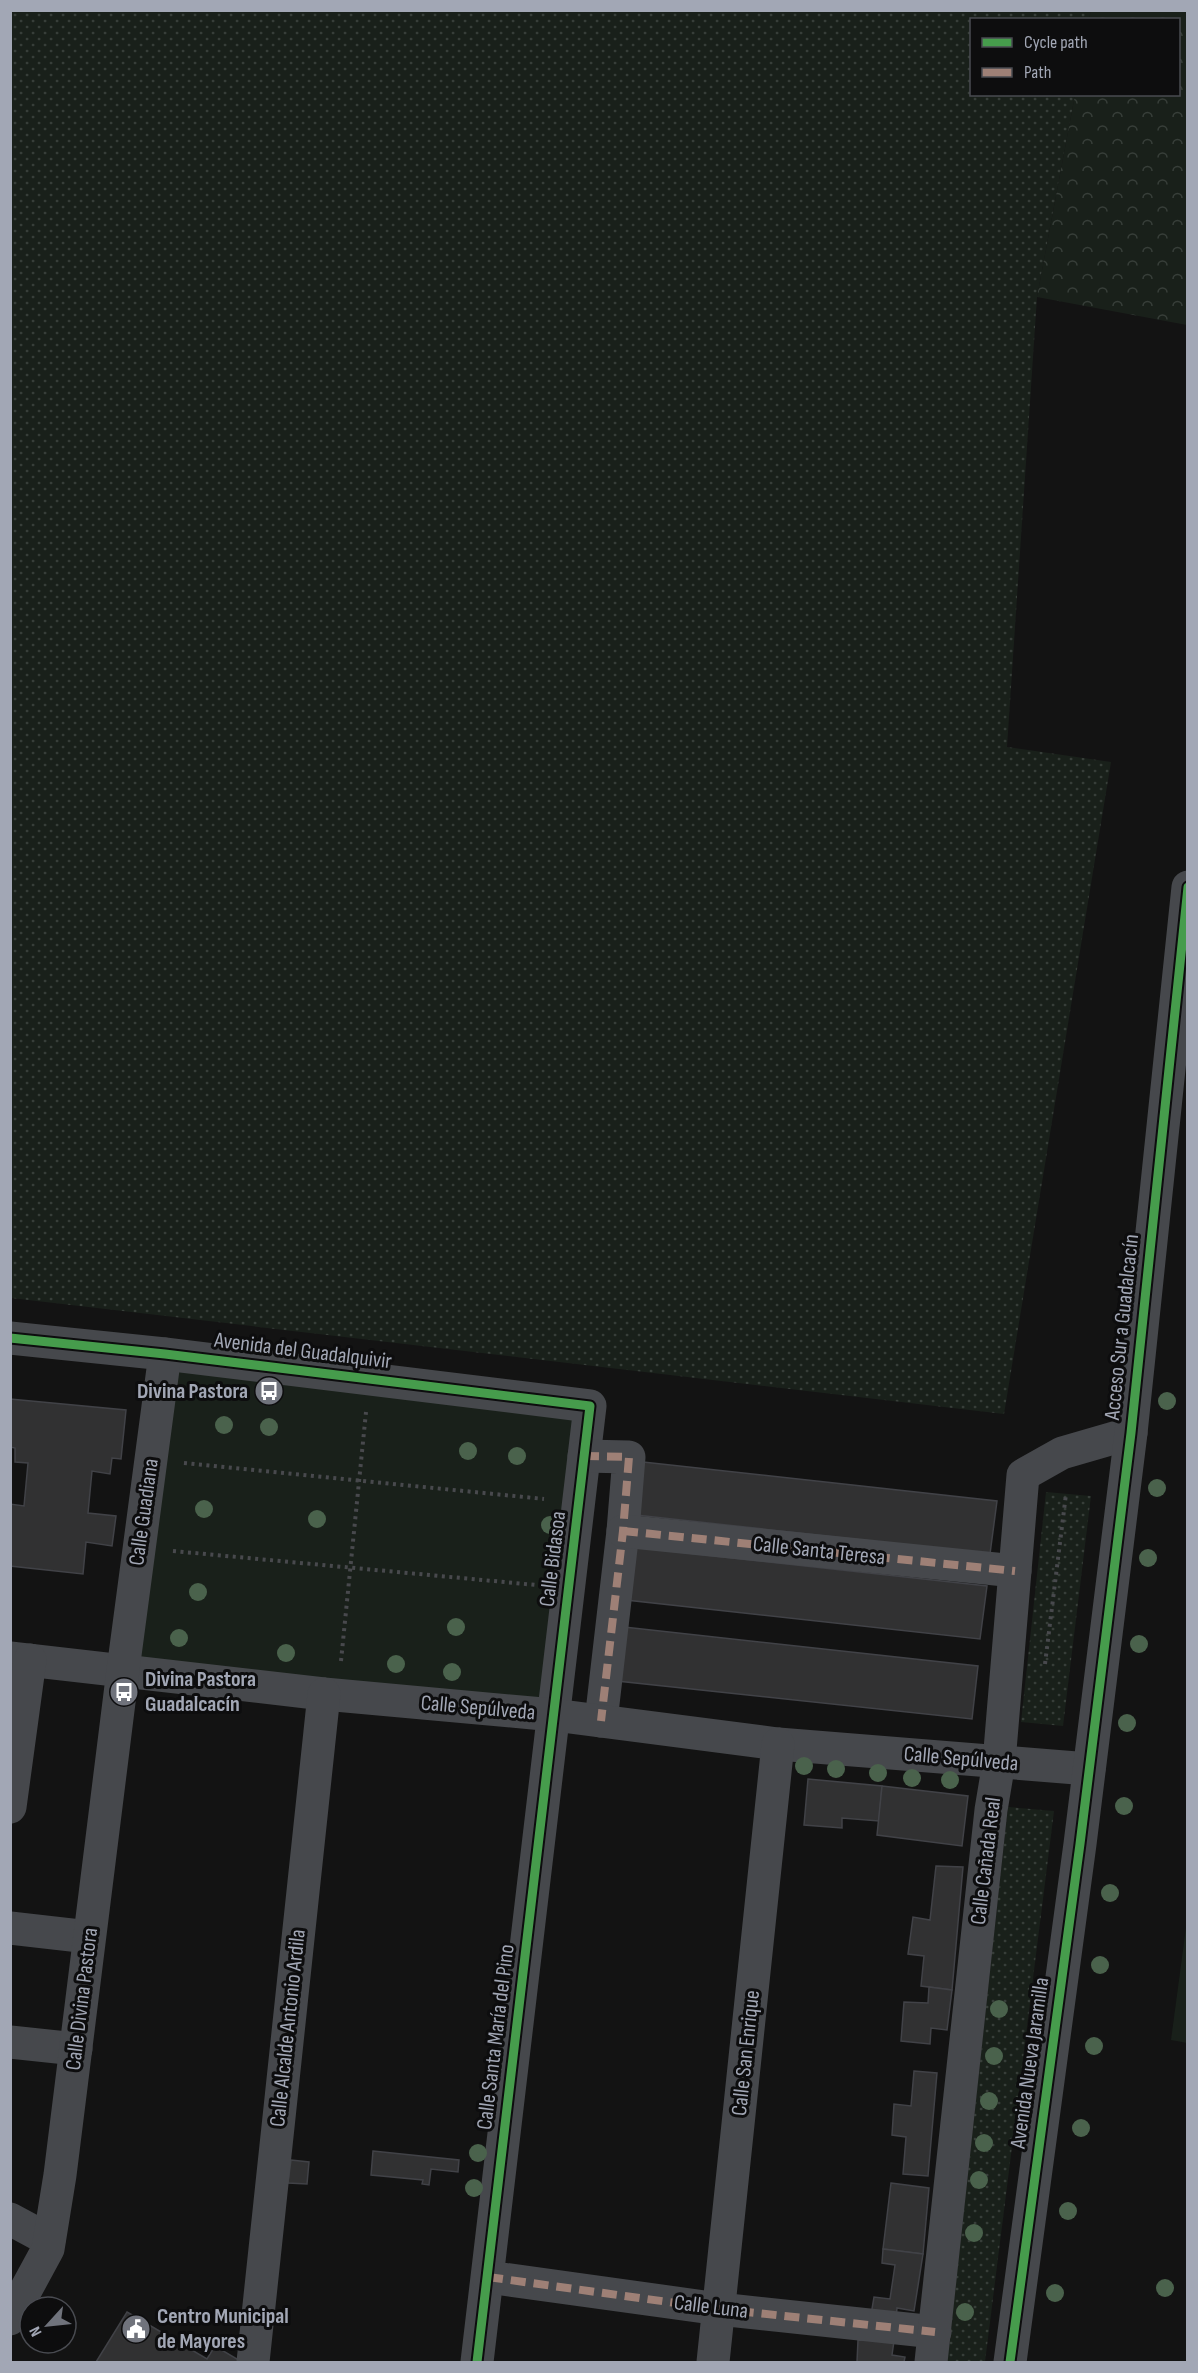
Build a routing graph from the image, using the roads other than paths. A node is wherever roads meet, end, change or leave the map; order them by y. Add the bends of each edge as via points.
1 (1188, 887) edge
2 (10, 1338) edge
3 (165, 1354) junction
4 (590, 1406) joint
5 (1131, 1433) junction
6 (584, 1456) junction
7 (623, 1532) junction
8 (1015, 1571) junction
9 (20, 1659) edge
10 (123, 1670) junction
11 (331, 1694) junction
12 (554, 1715) junction
13 (601, 1721) junction
14 (778, 1744) junction
15 (999, 1762) junction
16 (1089, 1769) junction
17 (11, 1802) edge
18 (10, 1928) edge
19 (89, 1937) junction
20 (10, 2042) edge
21 (76, 2049) junction
22 (10, 2219) edge
23 (49, 2240) junction
24 (488, 2277) junction
25 (720, 2309) junction
26 (10, 2319) edge
27 (933, 2347) edge
28 (253, 2362) edge
29 (477, 2362) edge
30 (713, 2362) edge
31 (1010, 2362) edge

1 - 5 street, Acceso Sur a Guadalcacín
2 - 3 street, Avenida del Guadalquivir
3 - 4 street, Avenida del Guadalquivir
3 - 10 street, Calle Guadiana
4 - 6 street, Calle Bidasoa
5 - 8 street, Calle Cañada Real via 1062,1453 1023,1474
5 - 16 street, Acceso Sur a Guadalcacín
6 - 7 street via 629,1457
6 - 12 street, Calle Bidasoa
7 - 8 street, Calle Santa Teresa
7 - 13 street
8 - 15 street, Calle Cañada Real
9 - 10 street, Calle Sepúlveda
9 - 17 street
10 - 11 street, Calle Sepúlveda
10 - 19 street, Calle Divina Pastora
11 - 12 street, Calle Sepúlveda
11 - 28 street, Calle Alcalde Antonio Ardila
12 - 13 street, Calle Sepúlveda
12 - 24 street, Calle Santa María del Pino
13 - 14 street, Calle Sepúlveda
14 - 15 street, Calle Sepúlveda
14 - 25 street, Calle San Enrique
15 - 16 street, Calle Sepúlveda
15 - 27 street, Calle Cañada Real
16 - 31 street, Avenida Nueva Jaramilla
18 - 19 street
19 - 21 street, Calle Divina Pastora
20 - 21 street
21 - 23 street, Calle Divina Pastora
22 - 23 street
23 - 26 street, Calle Divina Pastora via 48,2249
24 - 25 street, Calle Luna
24 - 29 street, Calle Santa María del Pino
25 - 27 street, Calle Luna
25 - 30 street, Calle San Enrique

